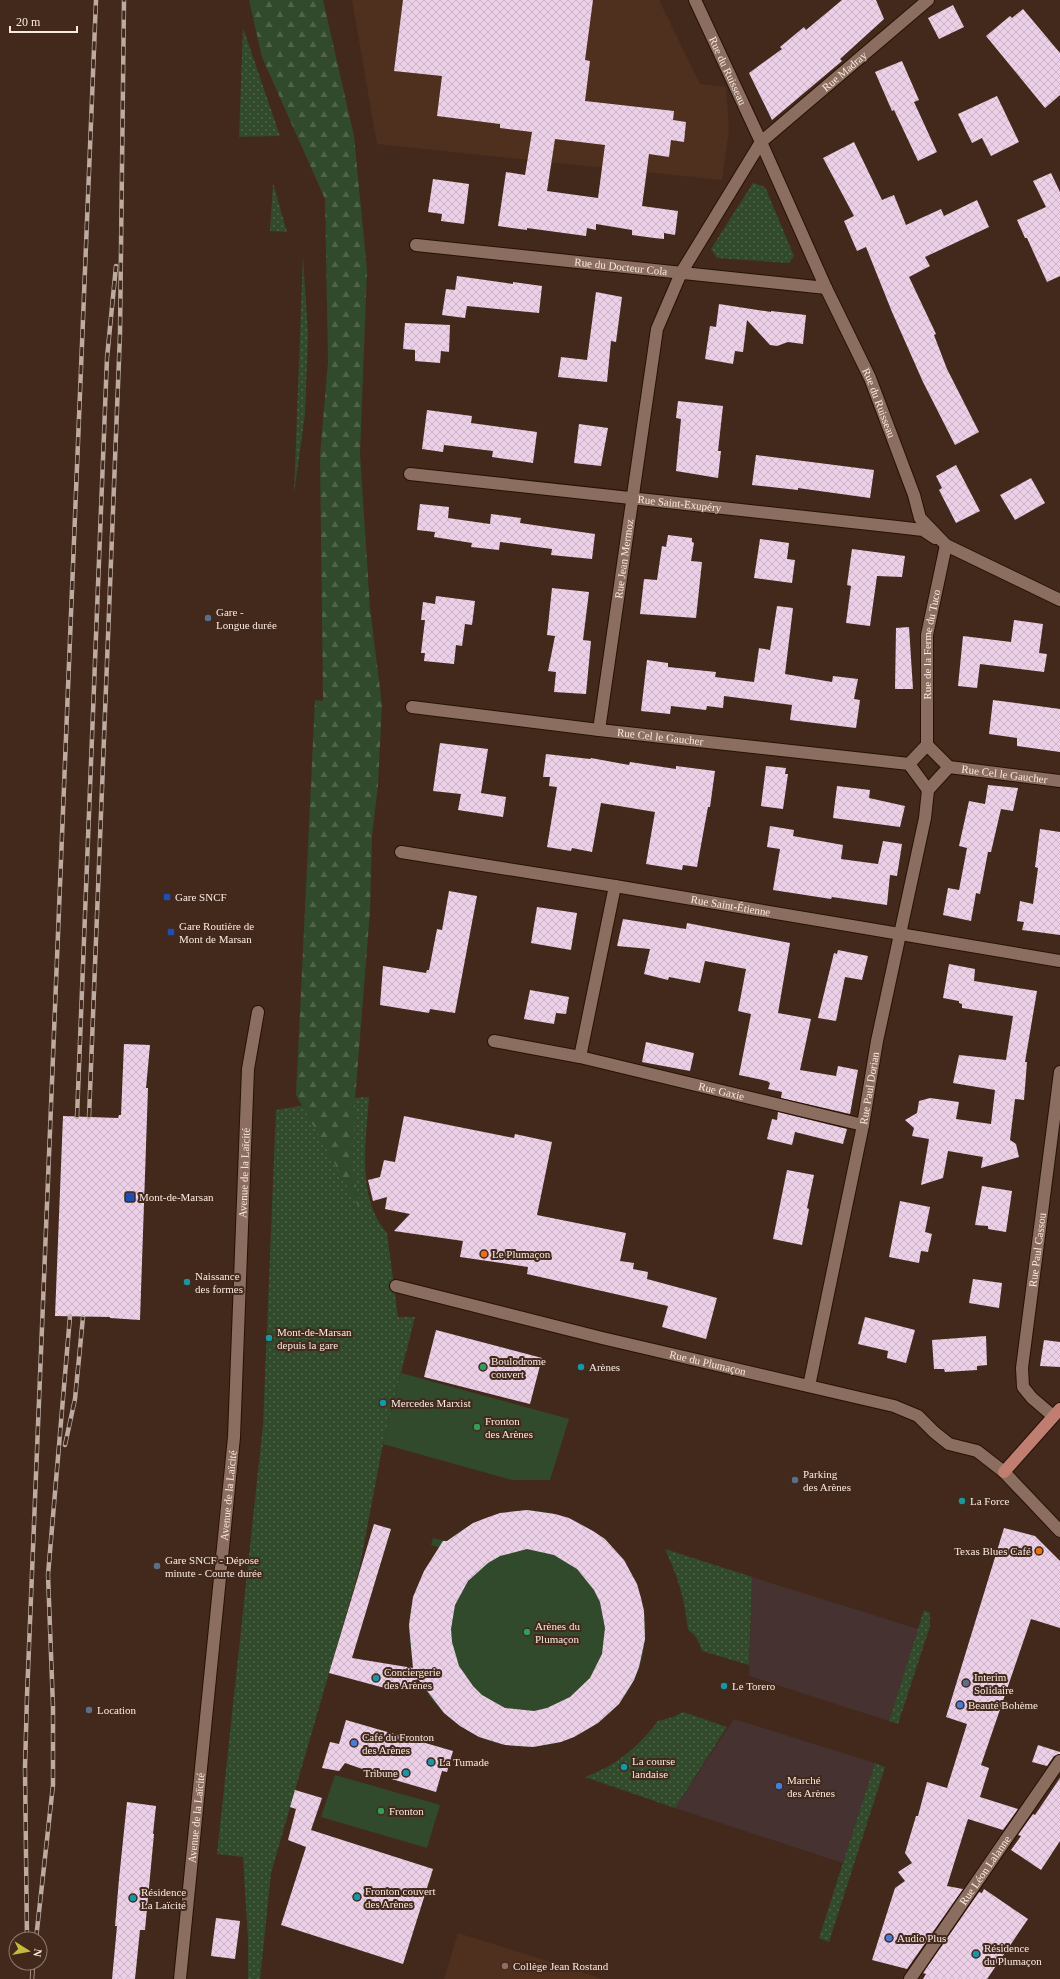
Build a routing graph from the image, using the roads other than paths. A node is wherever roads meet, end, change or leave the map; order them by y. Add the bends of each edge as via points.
1 (695, 0) edge
2 (928, 0) edge
3 (761, 142) junction
4 (416, 245) dead end
5 (682, 273) junction
6 (826, 288) junction
7 (410, 474) dead end
8 (632, 499) junction
9 (946, 545) junction
10 (1060, 600) edge
11 (412, 707) dead end
12 (599, 730) junction
13 (927, 745) junction
14 (910, 764) junction
15 (949, 768) junction
16 (1060, 781) edge
17 (928, 790) junction
18 (401, 852) dead end
19 (615, 886) junction
20 (900, 935) junction
21 (1060, 960) edge
22 (258, 1012) dead end
23 (494, 1041) dead end
24 (580, 1057) junction
25 (1060, 1072) edge
26 (863, 1125) junction
27 (396, 1286) dead end
28 (808, 1386) junction
29 (1056, 1412) edge
30 (1004, 1472) junction
31 (1060, 1531) edge
32 (1060, 1761) edge
33 (180, 1979) edge
34 (910, 1979) edge

1 - 3 street, Rue du Ruisseau
2 - 3 street, Rue Madray
3 - 5 street
3 - 6 street, Rue du Ruisseau
4 - 5 street, Rue du Docteur Cola
5 - 6 street, Rue du Docteur Cola
5 - 8 street, Rue Jean Mermoz via 657,329
6 - 9 street, Rue du Ruisseau via 870,378 914,495 920,518
7 - 8 street, Rue Saint-Exupéry
8 - 9 street, Rue Saint-Exupéry via 923,530
8 - 12 street, Rue Jean Mermoz
9 - 10 street, Rue du Ruisseau
9 - 13 street, Rue de la Ferme du Tuco via 927,634
11 - 12 street, Rue Cel le Gaucher
12 - 14 street, Rue Cel le Gaucher
13 - 14 street
13 - 15 street, Rue Cel le Gaucher
14 - 17 street
15 - 16 street, Rue Cel le Gaucher
15 - 17 street, Rue Cel le Gaucher
17 - 20 street, Rue Paul Dorian via 925,818
18 - 19 street, Rue Saint-Étienne
19 - 20 street, Rue Saint-Étienne
19 - 24 street
20 - 21 street, Rue Saint-Étienne
20 - 26 street, Rue Paul Dorian via 877,1041
22 - 33 street, Avenue de la Laïcité via 248,1069 234,1437
23 - 24 street, Rue Gaxie
24 - 26 street, Rue Gaxie
25 - 29 street, Rue Paul Cassou via 1022,1368 1023,1387 1032,1398
26 - 28 street, Rue Paul Dorian
27 - 28 street, Rue du Plumaçon
28 - 30 street, Rue du Plumaçon via 894,1406 918,1416 949,1444 977,1451
29 - 30 main road
30 - 31 street, Rue du Plumaçon
32 - 34 street, Rue Léon Lalanne

